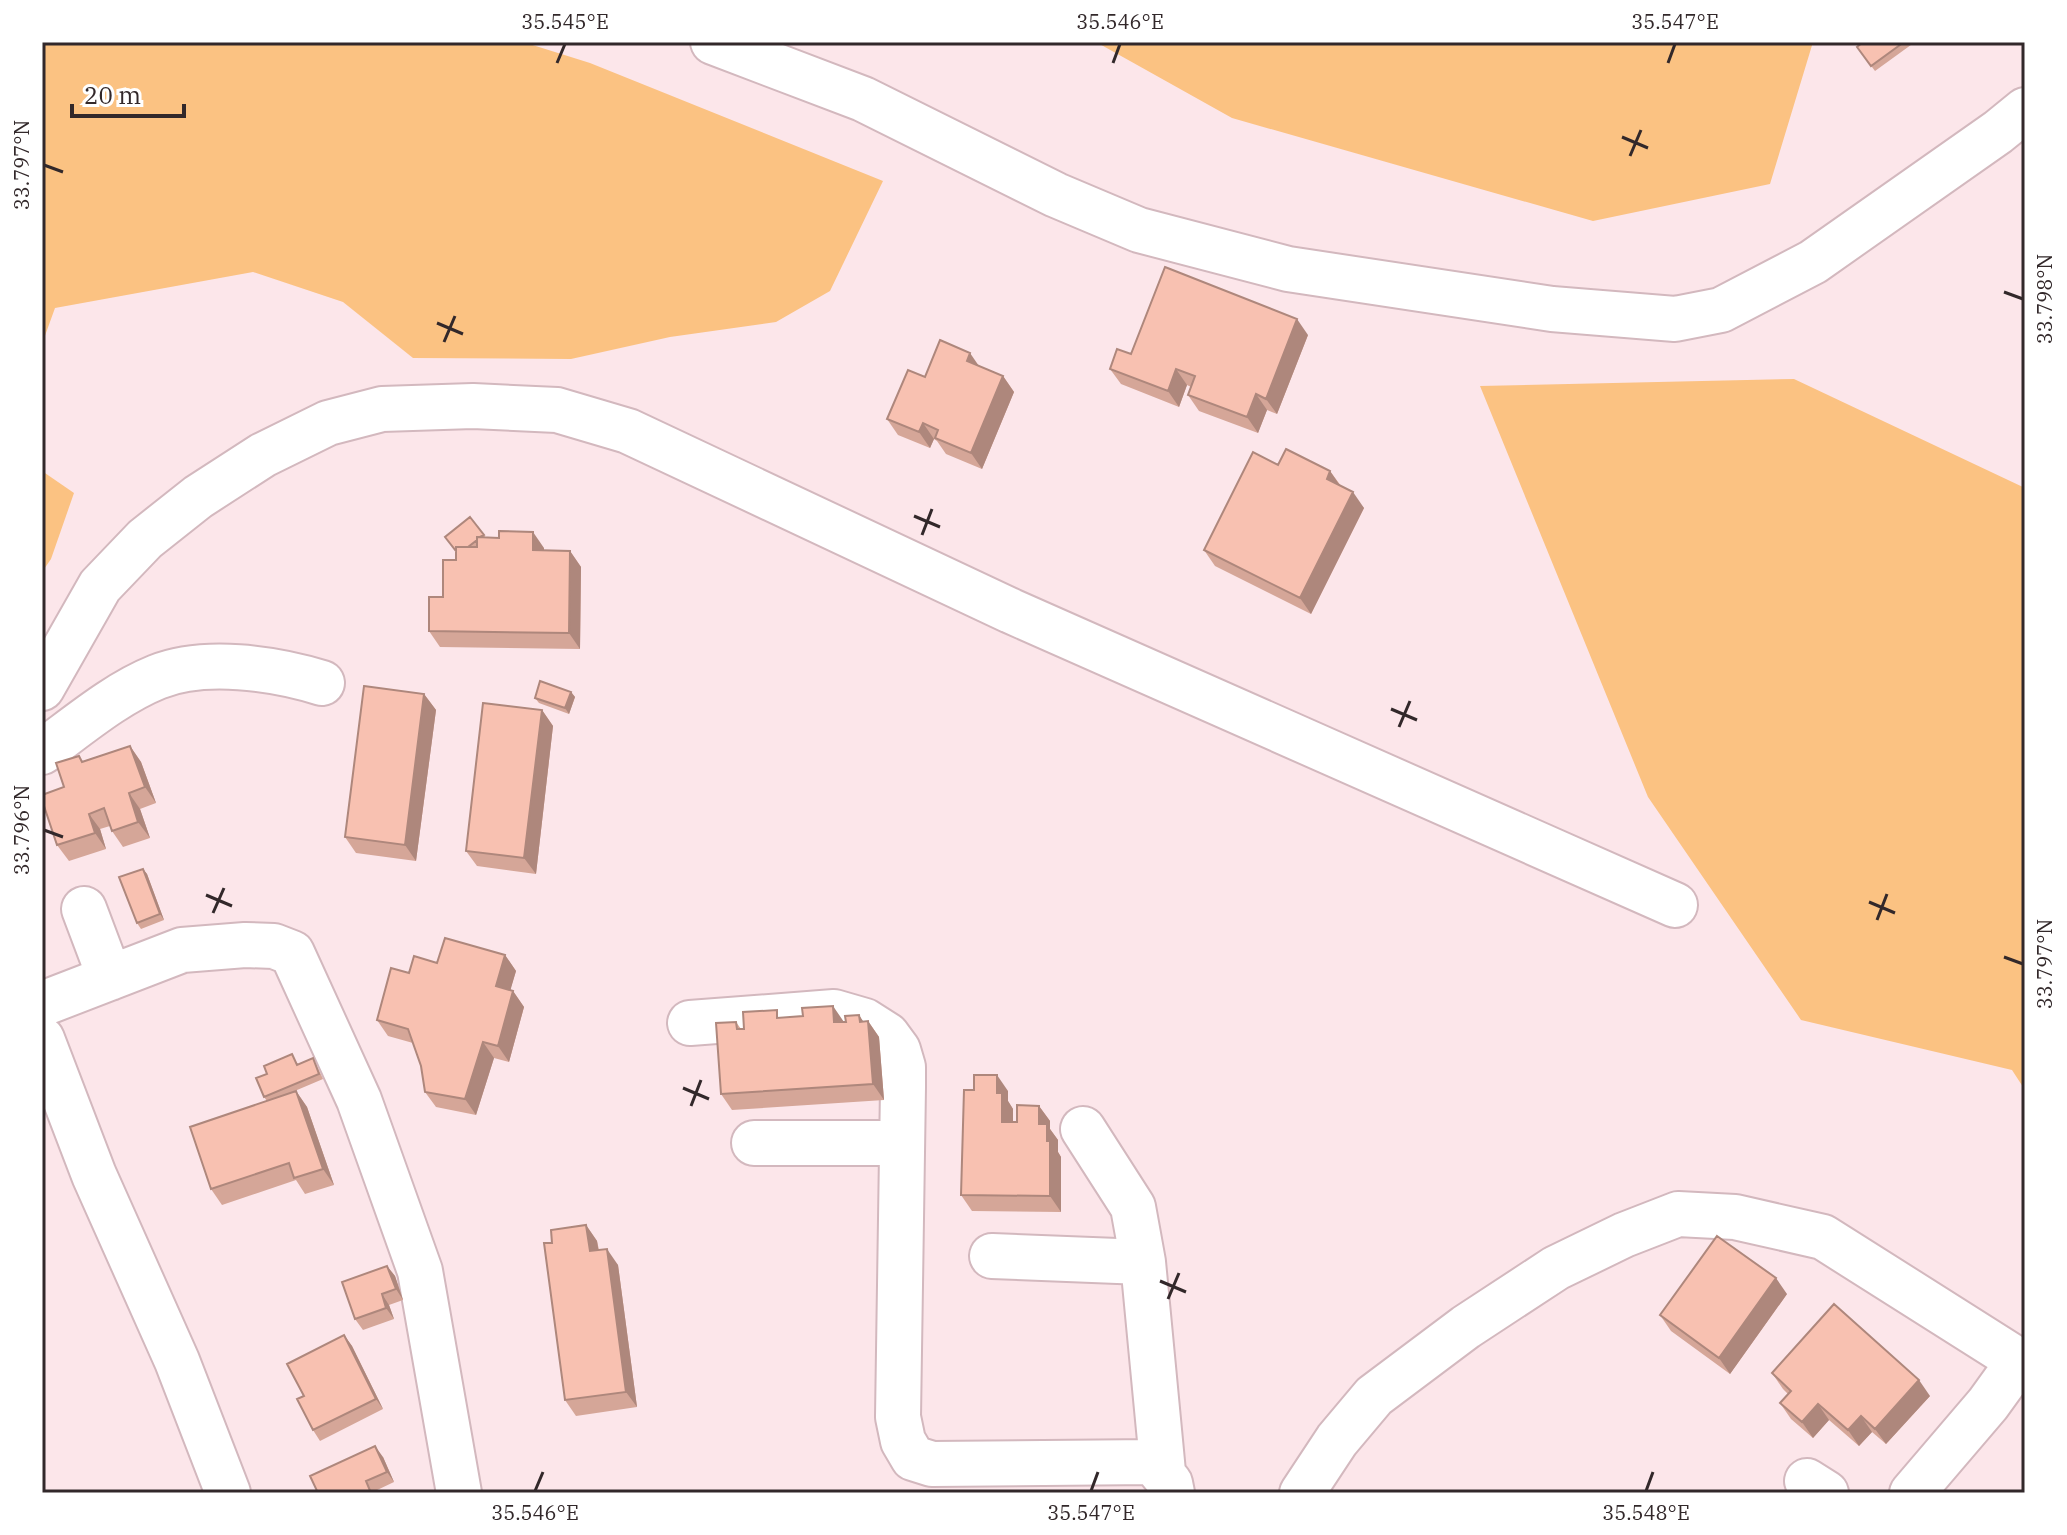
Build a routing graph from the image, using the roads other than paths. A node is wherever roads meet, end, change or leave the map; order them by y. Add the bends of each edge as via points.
1 (713, 42) edge
2 (2016, 125) edge
3 (322, 683) dead end
4 (42, 688) edge
5 (42, 752) edge
6 (1675, 905) dead end
7 (84, 909) dead end
8 (110, 978) junction
9 (42, 1004) edge
10 (690, 1023) dead end
11 (42, 1039) edge
12 (1083, 1129) dead end
13 (754, 1143) dead end
14 (902, 1143) junction
15 (992, 1256) dead end
16 (1143, 1262) junction
17 (2022, 1362) edge
18 (1168, 1482) edge
19 (228, 1493) edge
20 (459, 1493) edge
21 (1302, 1493) edge
22 (1912, 1493) edge

1 - 2 street via 863,99 1139,230 1288,269 1552,309 1675,319 1721,310 1813,262
3 - 5 street via 237,667 184,670 122,695
4 - 6 street via 100,586 145,539 263,455 328,423 382,409 557,410 628,431 1011,611
7 - 8 street
8 - 9 street
8 - 20 street via 182,950 260,945 292,953 359,1100 420,1271
10 - 14 street via 834,1012 865,1021 887,1035 898,1050 903,1067
11 - 19 street
12 - 16 street via 1133,1207
13 - 14 street
14 - 18 street via 898,1417 913,1458 932,1464 1153,1462
15 - 16 street
16 - 18 street
17 - 21 street via 1823,1237 1735,1217 1678,1214 1556,1268 1466,1327 1374,1396
17 - 22 street

